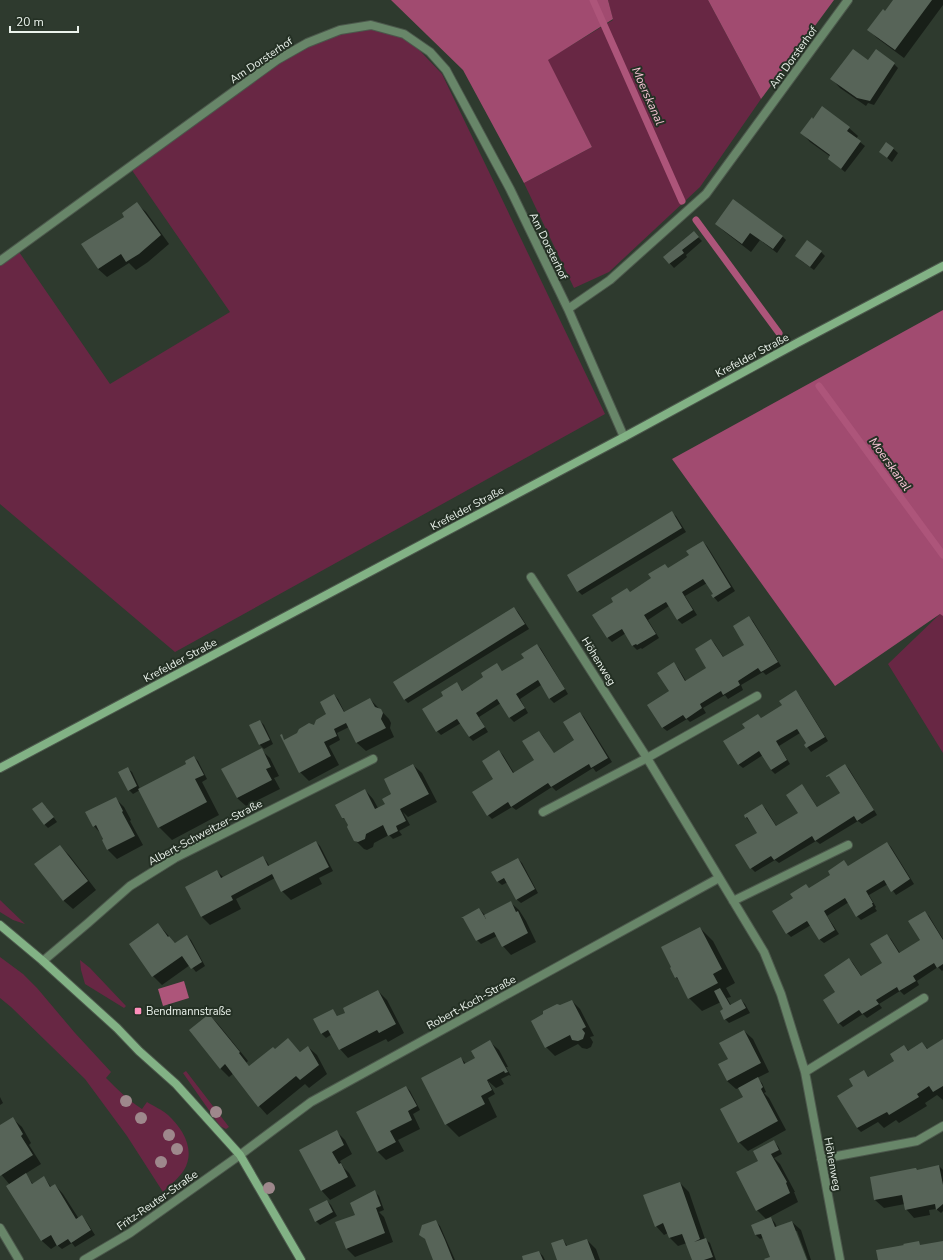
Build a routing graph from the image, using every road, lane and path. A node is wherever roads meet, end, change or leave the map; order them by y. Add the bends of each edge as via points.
1 (848, 0) edge
2 (0, 261) edge
3 (943, 266) edge
4 (568, 309) junction
5 (624, 436) junction
6 (531, 577) dead end
7 (757, 696) dead end
8 (647, 758) junction
9 (373, 759) dead end
10 (0, 768) edge
11 (543, 812) dead end
12 (848, 845) dead end
13 (719, 878) junction
14 (733, 901) junction
15 (0, 925) edge
16 (43, 961) junction
17 (924, 998) dead end
18 (805, 1072) junction
19 (943, 1126) edge
20 (240, 1155) junction
21 (821, 1159) junction
22 (0, 1228) edge
23 (19, 1260) edge
24 (84, 1260) edge
25 (301, 1260) edge
26 (840, 1260) edge

1 - 4 street, Am Dorsterhof via 706,194 610,280
2 - 4 street, Am Dorsterhof via 277,60 307,43 340,30 371,25 404,34 430,52 446,70 510,189
3 - 5 main road, Krefelder Straße
4 - 5 street, Am Dorsterhof
5 - 10 main road, Krefelder Straße
6 - 8 street, Höhenweg
7 - 8 street
8 - 11 street
8 - 13 street, Höhenweg
9 - 16 street, Albert-Schweitzer-Straße via 175,858 130,886
12 - 14 street
13 - 14 street, Höhenweg
13 - 20 street, Robert-Koch-Straße via 311,1102
14 - 18 street, Höhenweg via 764,952 781,994
15 - 16 main road
16 - 20 main road via 176,1084
17 - 18 street
18 - 21 street, Höhenweg
19 - 21 street via 917,1141
20 - 24 street, Fritz-Reuter-Straße via 130,1233
20 - 25 main road
21 - 26 street, Höhenweg
22 - 23 street

